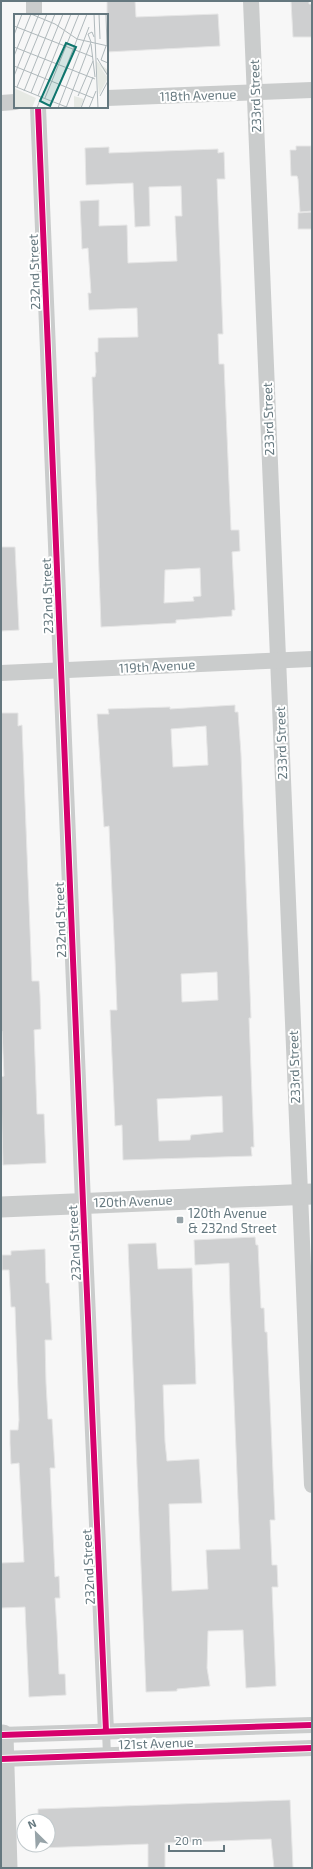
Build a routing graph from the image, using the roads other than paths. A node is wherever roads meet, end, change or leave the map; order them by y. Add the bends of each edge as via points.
1 (34, 1) edge
2 (251, 1) edge
3 (34, 14) edge
4 (312, 90) edge
5 (255, 92) junction
6 (108, 98) edge
7 (14, 102) edge
8 (1, 103) edge
9 (38, 108) edge
10 (312, 660) edge
11 (278, 661) junction
12 (61, 671) junction
13 (1, 673) edge
14 (306, 1194) edge
15 (83, 1203) junction
16 (1, 1207) edge
17 (312, 1485) edge
18 (312, 1725) edge
19 (106, 1732) junction
20 (2, 1735) edge
21 (312, 1748) edge
22 (107, 1756) junction
23 (3, 1759) edge
24 (7, 1868) edge

1 - 3 street
2 - 5 street, 233rd Street
4 - 5 street, 118th Avenue
5 - 6 street, 118th Avenue
5 - 11 street, 233rd Street
7 - 8 street
9 - 12 street, 232nd Street
10 - 11 street, 119th Avenue
11 - 12 street, 119th Avenue
11 - 14 street, 233rd Street
12 - 13 street, 119th Avenue
12 - 15 street, 232nd Street
14 - 15 street, 120th Avenue
14 - 17 street, 233rd Street
15 - 16 street, 120th Avenue
15 - 19 street, 232nd Street
18 - 19 street, 121st Avenue
19 - 20 street, 121st Avenue
19 - 22 lane, 232nd Street
20 - 23 street
21 - 22 street, 121st Avenue
22 - 23 street, 121st Avenue
23 - 24 street

